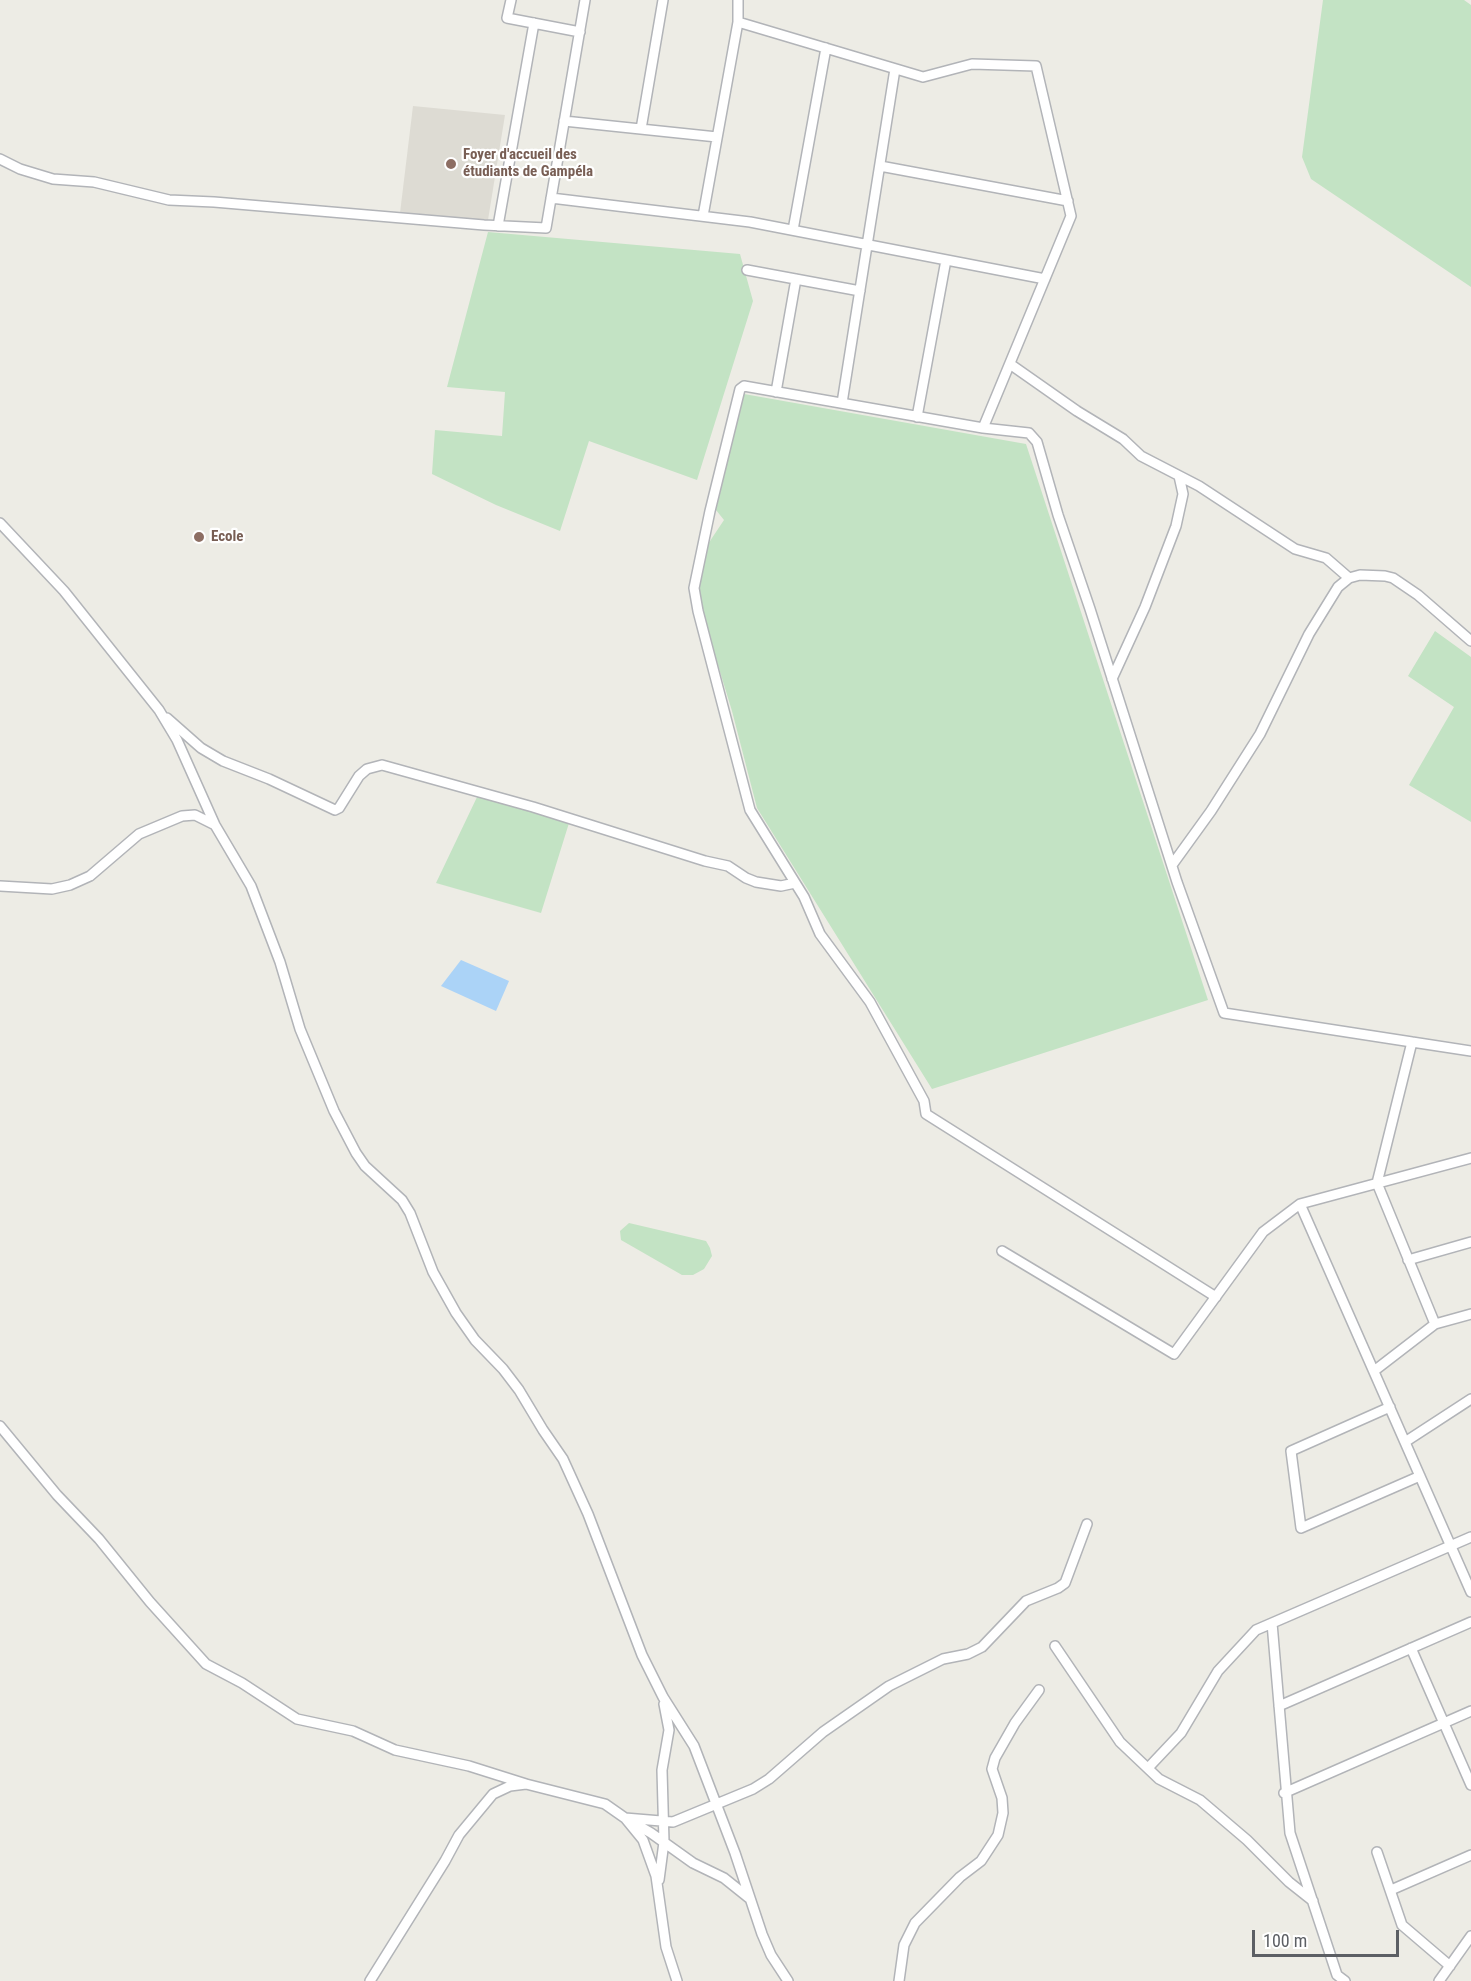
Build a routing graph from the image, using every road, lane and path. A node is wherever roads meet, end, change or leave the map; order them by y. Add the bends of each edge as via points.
1 (511, 0) edge
2 (585, 0) edge
3 (663, 0) edge
4 (738, 0) edge
5 (738, 22) junction
6 (534, 23) junction
7 (580, 32) junction
8 (826, 48) junction
9 (895, 69) junction
10 (564, 121) junction
11 (641, 129) junction
12 (717, 137) junction
13 (0, 159) edge
14 (880, 166) junction
15 (551, 198) junction
16 (1068, 201) junction
17 (703, 216) junction
18 (498, 225) junction
19 (793, 230) junction
20 (867, 244) junction
21 (946, 260) junction
22 (747, 270) dead end
23 (796, 279) junction
24 (1045, 279) junction
25 (860, 291) junction
26 (1010, 364) junction
27 (776, 392) junction
28 (842, 403) junction
29 (917, 417) junction
30 (983, 428) junction
31 (1179, 477) junction
32 (0, 523) edge
33 (1349, 578) junction
34 (1471, 641) edge
35 (1112, 679) junction
36 (159, 710) junction
37 (215, 825) junction
38 (1172, 865) junction
39 (795, 883) junction
40 (0, 886) edge
41 (1412, 1042) junction
42 (1471, 1051) edge
43 (1471, 1158) edge
44 (1377, 1183) junction
45 (1300, 1204) junction
46 (1471, 1242) edge
47 (1002, 1251) dead end
48 (1408, 1260) junction
49 (1216, 1297) junction
50 (1471, 1314) edge
51 (1435, 1324) junction
52 (1374, 1371) junction
53 (1471, 1399) edge
54 (1389, 1407) junction
55 (0, 1426) edge
56 (1405, 1442) junction
57 (1420, 1476) junction
58 (1087, 1524) dead end
59 (1471, 1537) edge
60 (1450, 1546) junction
61 (1471, 1592) edge
62 (1471, 1622) edge
63 (1272, 1623) junction
64 (1055, 1646) dead end
65 (1411, 1648) junction
66 (1039, 1690) dead end
67 (663, 1697) junction
68 (1279, 1706) junction
69 (1471, 1711) edge
70 (1444, 1723) junction
71 (1148, 1768) junction
72 (525, 1784) junction
73 (1471, 1785) edge
74 (1284, 1793) junction
75 (717, 1804) junction
76 (625, 1818) junction
77 (664, 1822) junction
78 (664, 1842) junction
79 (1377, 1851) dead end
80 (1471, 1855) edge
81 (1391, 1890) junction
82 (657, 1895) junction
83 (749, 1898) junction
84 (1313, 1901) junction
85 (1471, 1936) edge
86 (1450, 1966) junction
87 (1341, 1979) edge
88 (370, 1981) edge
89 (677, 1981) edge
90 (788, 1981) edge
91 (899, 1981) edge
92 (1328, 1981) edge
93 (1439, 1981) edge

1 - 6 street via 507,18
2 - 7 street
3 - 11 street
4 - 5 street
5 - 8 street
5 - 12 street
6 - 7 street
6 - 18 street
7 - 10 street
8 - 9 street
8 - 19 street
9 - 14 street
9 - 16 street via 923,77 972,64 1036,66
10 - 11 street
10 - 15 street
11 - 12 street
12 - 17 street
13 - 18 street via 53,179 94,182 169,200
14 - 16 street
14 - 20 street
15 - 17 street
15 - 18 street via 546,228
16 - 24 street via 1071,216
17 - 19 street
19 - 20 street
20 - 21 street
20 - 25 street
21 - 24 street
21 - 29 street
22 - 23 street
23 - 25 street
23 - 27 street
24 - 26 street
25 - 28 street
26 - 30 street
26 - 31 street via 1123,439 1141,456
27 - 28 street
27 - 39 street via 744,386 740,389 694,588 750,810
28 - 29 street
29 - 30 street
30 - 35 street via 1029,433 1037,442
31 - 33 street via 1200,486 1295,549 1326,558
31 - 35 street via 1183,494 1176,526 1145,608
32 - 36 street via 64,591
33 - 34 street via 1393,578
33 - 38 street via 1338,587 1309,634 1260,734
35 - 38 street
36 - 37 street via 177,740
36 - 39 street via 201,748 223,761 335,810 359,776 382,765 728,866 756,882 781,886
37 - 40 street via 195,815 172,820 139,834 90,876 70,885 52,889
37 - 67 street via 251,886 300,1029 334,1111 365,1166 402,1200 410,1213 433,1272 456,1313 519,1390 563,1459 642,1655
38 - 41 street via 1224,1013
39 - 49 street via 820,934 870,1002 924,1101 926,1113
41 - 42 street
41 - 44 street
43 - 44 street
44 - 45 street
44 - 48 street
45 - 49 street via 1263,1232
45 - 52 street
46 - 48 street
47 - 49 street via 1174,1354
48 - 51 street
50 - 51 street
51 - 52 street
52 - 54 street
53 - 56 street
54 - 56 street
54 - 57 street via 1291,1451 1301,1528
55 - 72 street via 206,1664 297,1719 353,1731 396,1750 469,1766
56 - 57 street
57 - 60 street
58 - 75 street via 1065,1583 1026,1601 982,1647 943,1659 889,1686 823,1732 769,1779
59 - 60 street
60 - 61 street
60 - 63 street
62 - 65 street
63 - 68 street
63 - 71 street via 1256,1630 1218,1671 1181,1733
64 - 71 street via 1120,1742
65 - 68 street
65 - 70 street
66 - 91 street via 995,1758 992,1769 1004,1813 998,1835 981,1861 915,1923 904,1945
67 - 75 street via 694,1746
67 - 77 street via 669,1730 662,1770
68 - 74 street
69 - 70 street
70 - 73 street
70 - 74 street
71 - 84 street via 1159,1779 1200,1800
72 - 76 street via 605,1804
72 - 88 street via 493,1794 459,1834
74 - 84 street via 1290,1833
75 - 77 street
75 - 83 street
76 - 77 street
76 - 78 street
76 - 82 street via 643,1840 656,1876
77 - 78 street
78 - 82 street
78 - 83 street
79 - 81 street
80 - 81 street
81 - 86 street via 1402,1925
82 - 89 street via 666,1947
83 - 90 street via 771,1954
84 - 87 street
85 - 86 street
86 - 93 street
87 - 92 street

